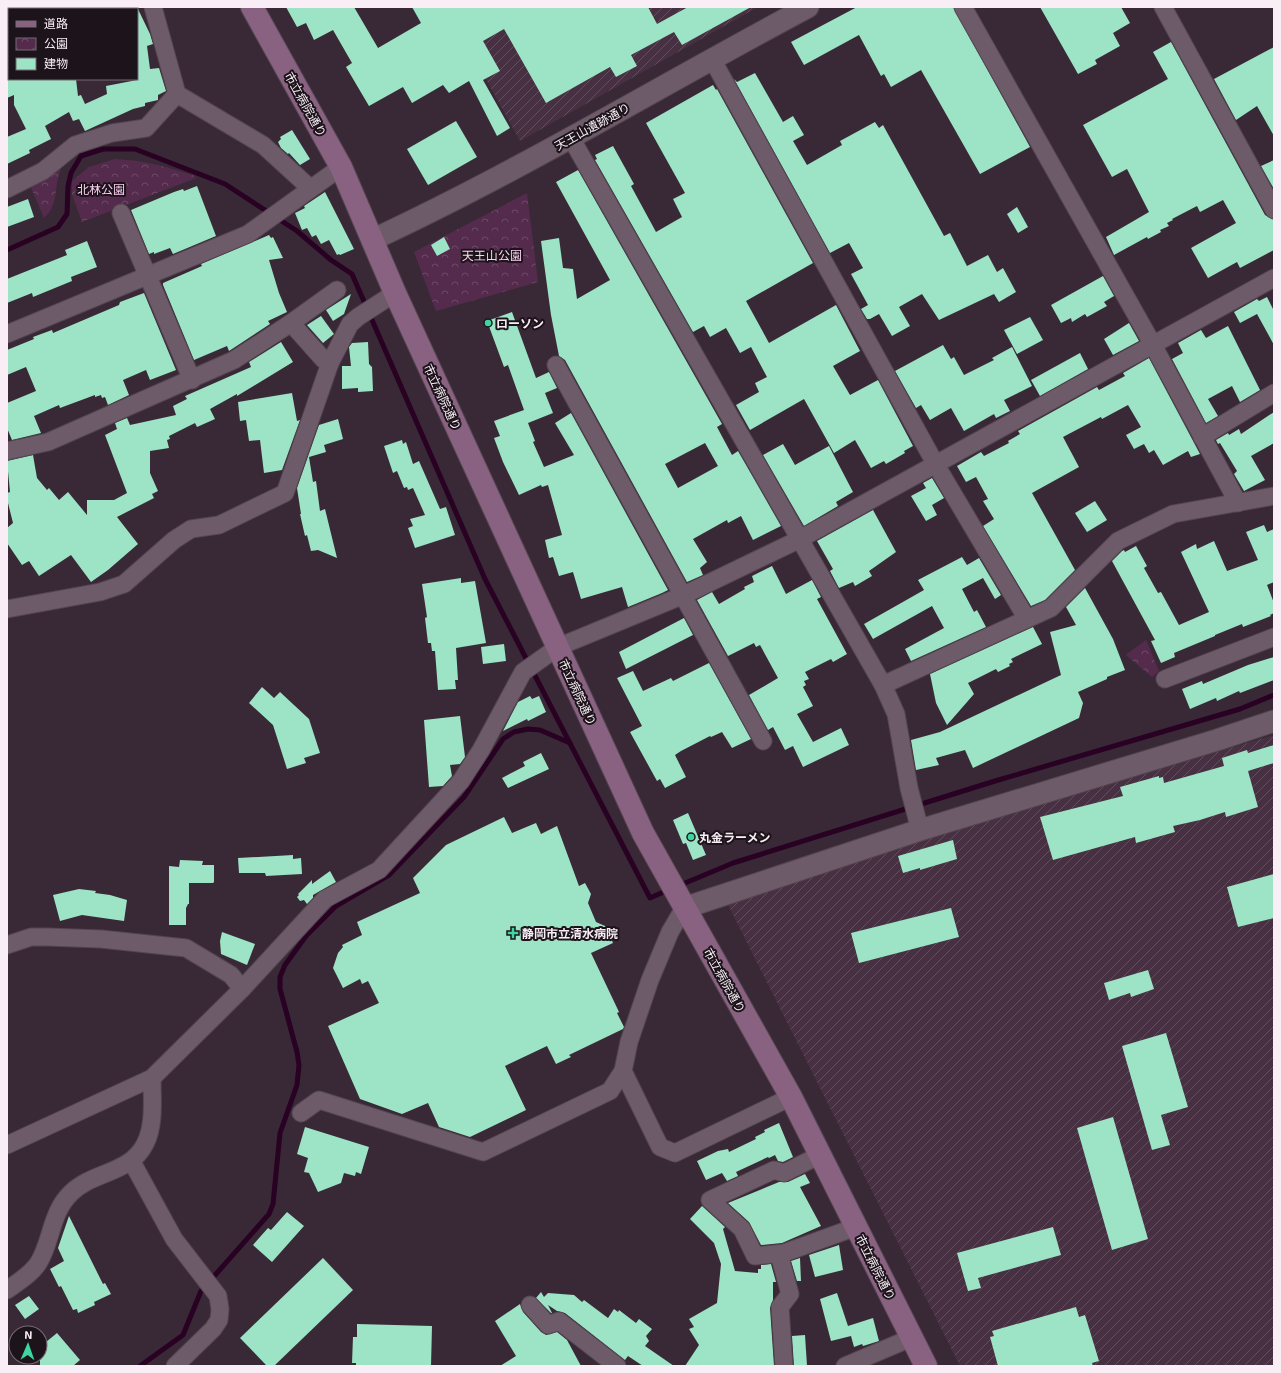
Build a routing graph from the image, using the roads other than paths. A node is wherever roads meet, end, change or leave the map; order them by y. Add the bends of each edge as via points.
1 (153, 7) edge
2 (252, 7) edge
3 (808, 7) edge
4 (963, 7) edge
5 (1163, 7) edge
6 (712, 59) junction
7 (177, 94) junction
8 (571, 138) junction
9 (341, 167) junction
10 (310, 188) junction
11 (7, 189) edge
12 (1274, 210) edge
13 (122, 213) dead end
14 (374, 239) junction
15 (148, 275) junction
16 (1274, 278) edge
17 (337, 290) dead end
18 (395, 293) junction
19 (291, 323) junction
20 (7, 334) edge
21 (1153, 345) junction
22 (330, 363) junction
23 (556, 365) dead end
24 (192, 380) junction
25 (1274, 393) edge
26 (1202, 437) junction
27 (7, 451) edge
28 (936, 465) junction
29 (1274, 496) edge
30 (1238, 503) junction
31 (798, 540) junction
32 (684, 595) junction
33 (7, 609) edge
34 (1027, 619) junction
35 (1274, 637) edge
36 (558, 647) junction
37 (1165, 679) dead end
38 (883, 685) junction
39 (1274, 721) edge
40 (763, 740) dead end
41 (920, 830) junction
42 (684, 908) junction
43 (7, 945) edge
44 (242, 989) junction
45 (622, 1071) junction
46 (152, 1078) junction
47 (791, 1097) junction
48 (301, 1113) dead end
49 (7, 1145) edge
50 (820, 1155) junction
51 (132, 1162) junction
52 (856, 1227) junction
53 (779, 1254) junction
54 (7, 1290) edge
55 (530, 1305) dead end
56 (911, 1338) junction
57 (175, 1366) edge
58 (617, 1366) edge
59 (784, 1366) edge
60 (845, 1366) edge
61 (926, 1366) edge

1 - 7 street
2 - 9 main road, 市立病院通り
3 - 6 street, 天王山遺跡通り
4 - 21 street
5 - 12 street
6 - 8 street, 天王山遺跡通り
6 - 28 street
7 - 10 street via 263,145
7 - 11 street via 146,128 112,133 75,145 43,171
8 - 14 street, 天王山遺跡通り
8 - 31 street
9 - 10 street
9 - 14 main road, 市立病院通り
10 - 15 street via 248,234
13 - 15 street
14 - 18 main road, 市立病院通り
15 - 20 street
15 - 24 street
16 - 21 street
17 - 19 street
18 - 22 street via 350,324
18 - 36 main road, 市立病院通り
19 - 22 street via 323,359
19 - 24 street via 234,360
21 - 26 street
21 - 28 street
22 - 33 street via 285,493 219,525 191,529 174,540 124,584 100,592
23 - 32 street
24 - 27 street via 48,442
25 - 26 street
26 - 30 street
28 - 31 street
28 - 34 street
29 - 30 street
30 - 34 street via 1173,514 1118,541 1051,608
31 - 32 street
31 - 38 street
32 - 36 street
32 - 40 street
34 - 38 street
35 - 37 street
36 - 42 main road, 市立病院通り via 643,833
36 - 44 street via 523,672 461,782 378,870 326,899
38 - 41 street via 896,714 909,788
39 - 41 street
41 - 42 street
42 - 45 street via 670,932 650,980
42 - 47 main road, 市立病院通り
43 - 44 street via 31,937 48,937 101,939 186,948 231,975
44 - 46 street
45 - 47 street via 660,1147 675,1153
45 - 48 street via 610,1091 483,1152 319,1100
46 - 49 street
46 - 51 street via 152,1120 146,1143
47 - 50 main road, 市立病院通り
50 - 52 main road, 市立病院通り
50 - 53 street via 784,1173 774,1170 710,1200 742,1229 755,1256
51 - 54 street via 80,1185 70,1194 57,1211 39,1261 32,1272
51 - 57 street via 174,1239 218,1296 219,1320
52 - 53 street
52 - 56 main road, 市立病院通り
53 - 59 street via 790,1294 780,1307
55 - 58 street via 548,1325 559,1321
56 - 60 street
56 - 61 main road, 市立病院通り

